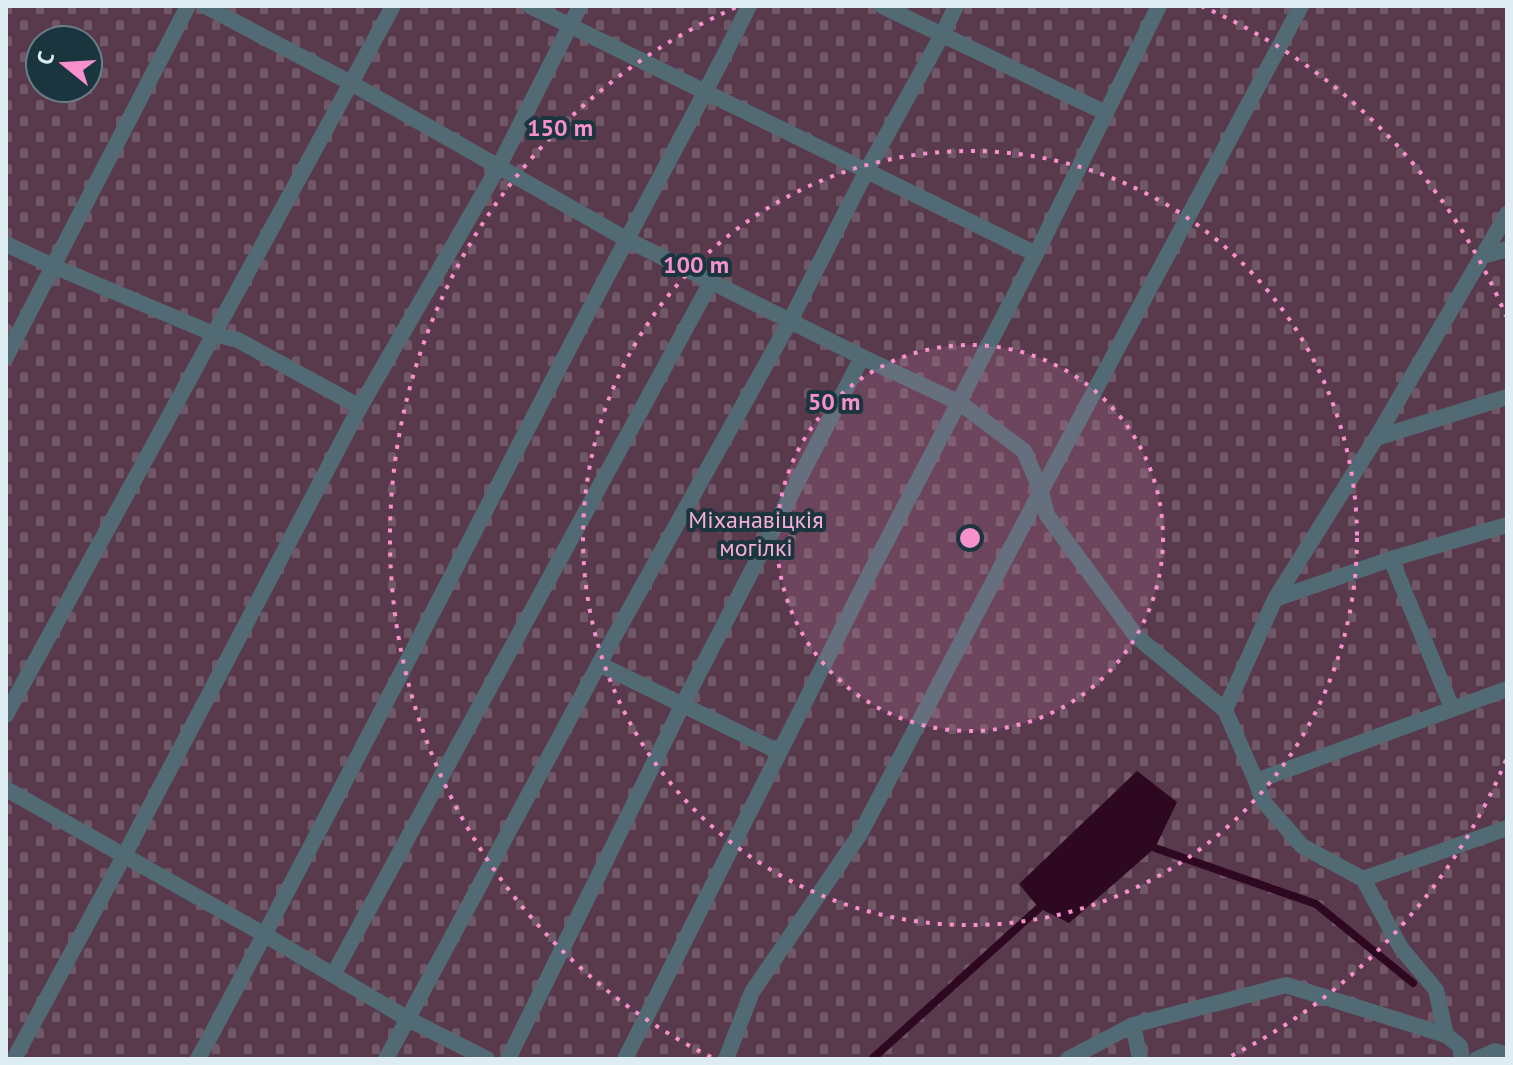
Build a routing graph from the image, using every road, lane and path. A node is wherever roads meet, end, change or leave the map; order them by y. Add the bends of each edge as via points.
1 (188, 6) edge
2 (205, 6) edge
3 (393, 6) edge
4 (530, 6) edge
5 (580, 6) edge
6 (749, 6) edge
7 (882, 6) edge
8 (956, 6) edge
9 (1159, 6) edge
10 (1301, 6) edge
11 (570, 27) junction
12 (942, 35) junction
13 (351, 83) junction
14 (707, 91) junction
15 (1106, 113) junction
16 (499, 166) junction
17 (866, 172) junction
18 (1507, 214) edge
19 (626, 239) junction
20 (6, 244) edge
21 (1507, 249) edge
22 (1036, 254) junction
23 (1483, 256) junction
24 (53, 266) junction
25 (711, 282) junction
26 (790, 321) junction
27 (214, 334) junction
28 (6, 357) edge
29 (862, 357) junction
30 (1507, 397) edge
31 (960, 403) junction
32 (360, 407) junction
33 (1376, 438) junction
34 (1041, 491) junction
35 (1507, 525) edge
36 (1391, 559) junction
37 (1275, 599) junction
38 (599, 664) junction
39 (1507, 689) edge
40 (683, 704) junction
41 (1452, 708) junction
42 (1225, 710) junction
43 (6, 715) edge
44 (779, 752) junction
45 (1256, 781) junction
46 (6, 789) edge
47 (1507, 828) edge
48 (124, 856) junction
49 (1363, 879) junction
50 (265, 935) junction
51 (333, 975) junction
52 (408, 1019) junction
53 (1133, 1025) junction
54 (1446, 1035) junction
55 (1507, 1055) edge
56 (14, 1059) edge
57 (198, 1059) edge
58 (386, 1059) edge
59 (487, 1059) edge
60 (508, 1059) edge
61 (625, 1059) edge
62 (726, 1059) edge
63 (1068, 1059) edge
64 (1140, 1059) edge
65 (1462, 1059) edge
66 (1477, 1059) edge

1 - 24 lane
2 - 13 lane
3 - 13 lane
4 - 11 lane
5 - 11 lane
6 - 14 lane
7 - 12 lane
8 - 12 lane
9 - 15 lane
10 - 34 lane
11 - 14 lane
11 - 16 lane
12 - 15 lane
12 - 17 lane
13 - 16 lane
13 - 27 lane
14 - 17 lane
14 - 19 lane
15 - 22 lane
16 - 19 lane
16 - 32 lane
17 - 22 lane
17 - 26 lane
18 - 23 lane
19 - 25 lane
19 - 50 lane
20 - 24 lane
21 - 23 lane
22 - 31 lane
23 - 33 lane
24 - 27 lane
24 - 28 lane
25 - 26 lane
25 - 51 lane
26 - 29 lane
26 - 38 lane
27 - 32 lane via 238,340
27 - 43 lane
29 - 31 lane
29 - 40 lane
30 - 33 lane
31 - 34 lane via 1024,451
31 - 44 lane
32 - 48 lane
33 - 37 lane
34 - 42 lane via 1047,515 1136,636
34 - 62 lane via 860,834 752,992
35 - 36 lane
36 - 37 lane
36 - 41 lane
37 - 42 lane
38 - 40 lane
38 - 52 lane
39 - 41 lane
40 - 44 lane
40 - 60 lane
41 - 45 lane
42 - 45 lane
44 - 61 lane
45 - 49 lane via 1263,801 1302,846
46 - 48 lane
47 - 49 lane
48 - 50 lane
48 - 56 lane
49 - 54 lane via 1401,948 1436,990
50 - 51 lane
50 - 57 lane
51 - 52 lane
52 - 58 lane
52 - 59 lane
53 - 54 lane via 1286,985
53 - 63 lane
53 - 64 lane
54 - 65 lane via 1460,1046
55 - 66 lane via 1495,1051

